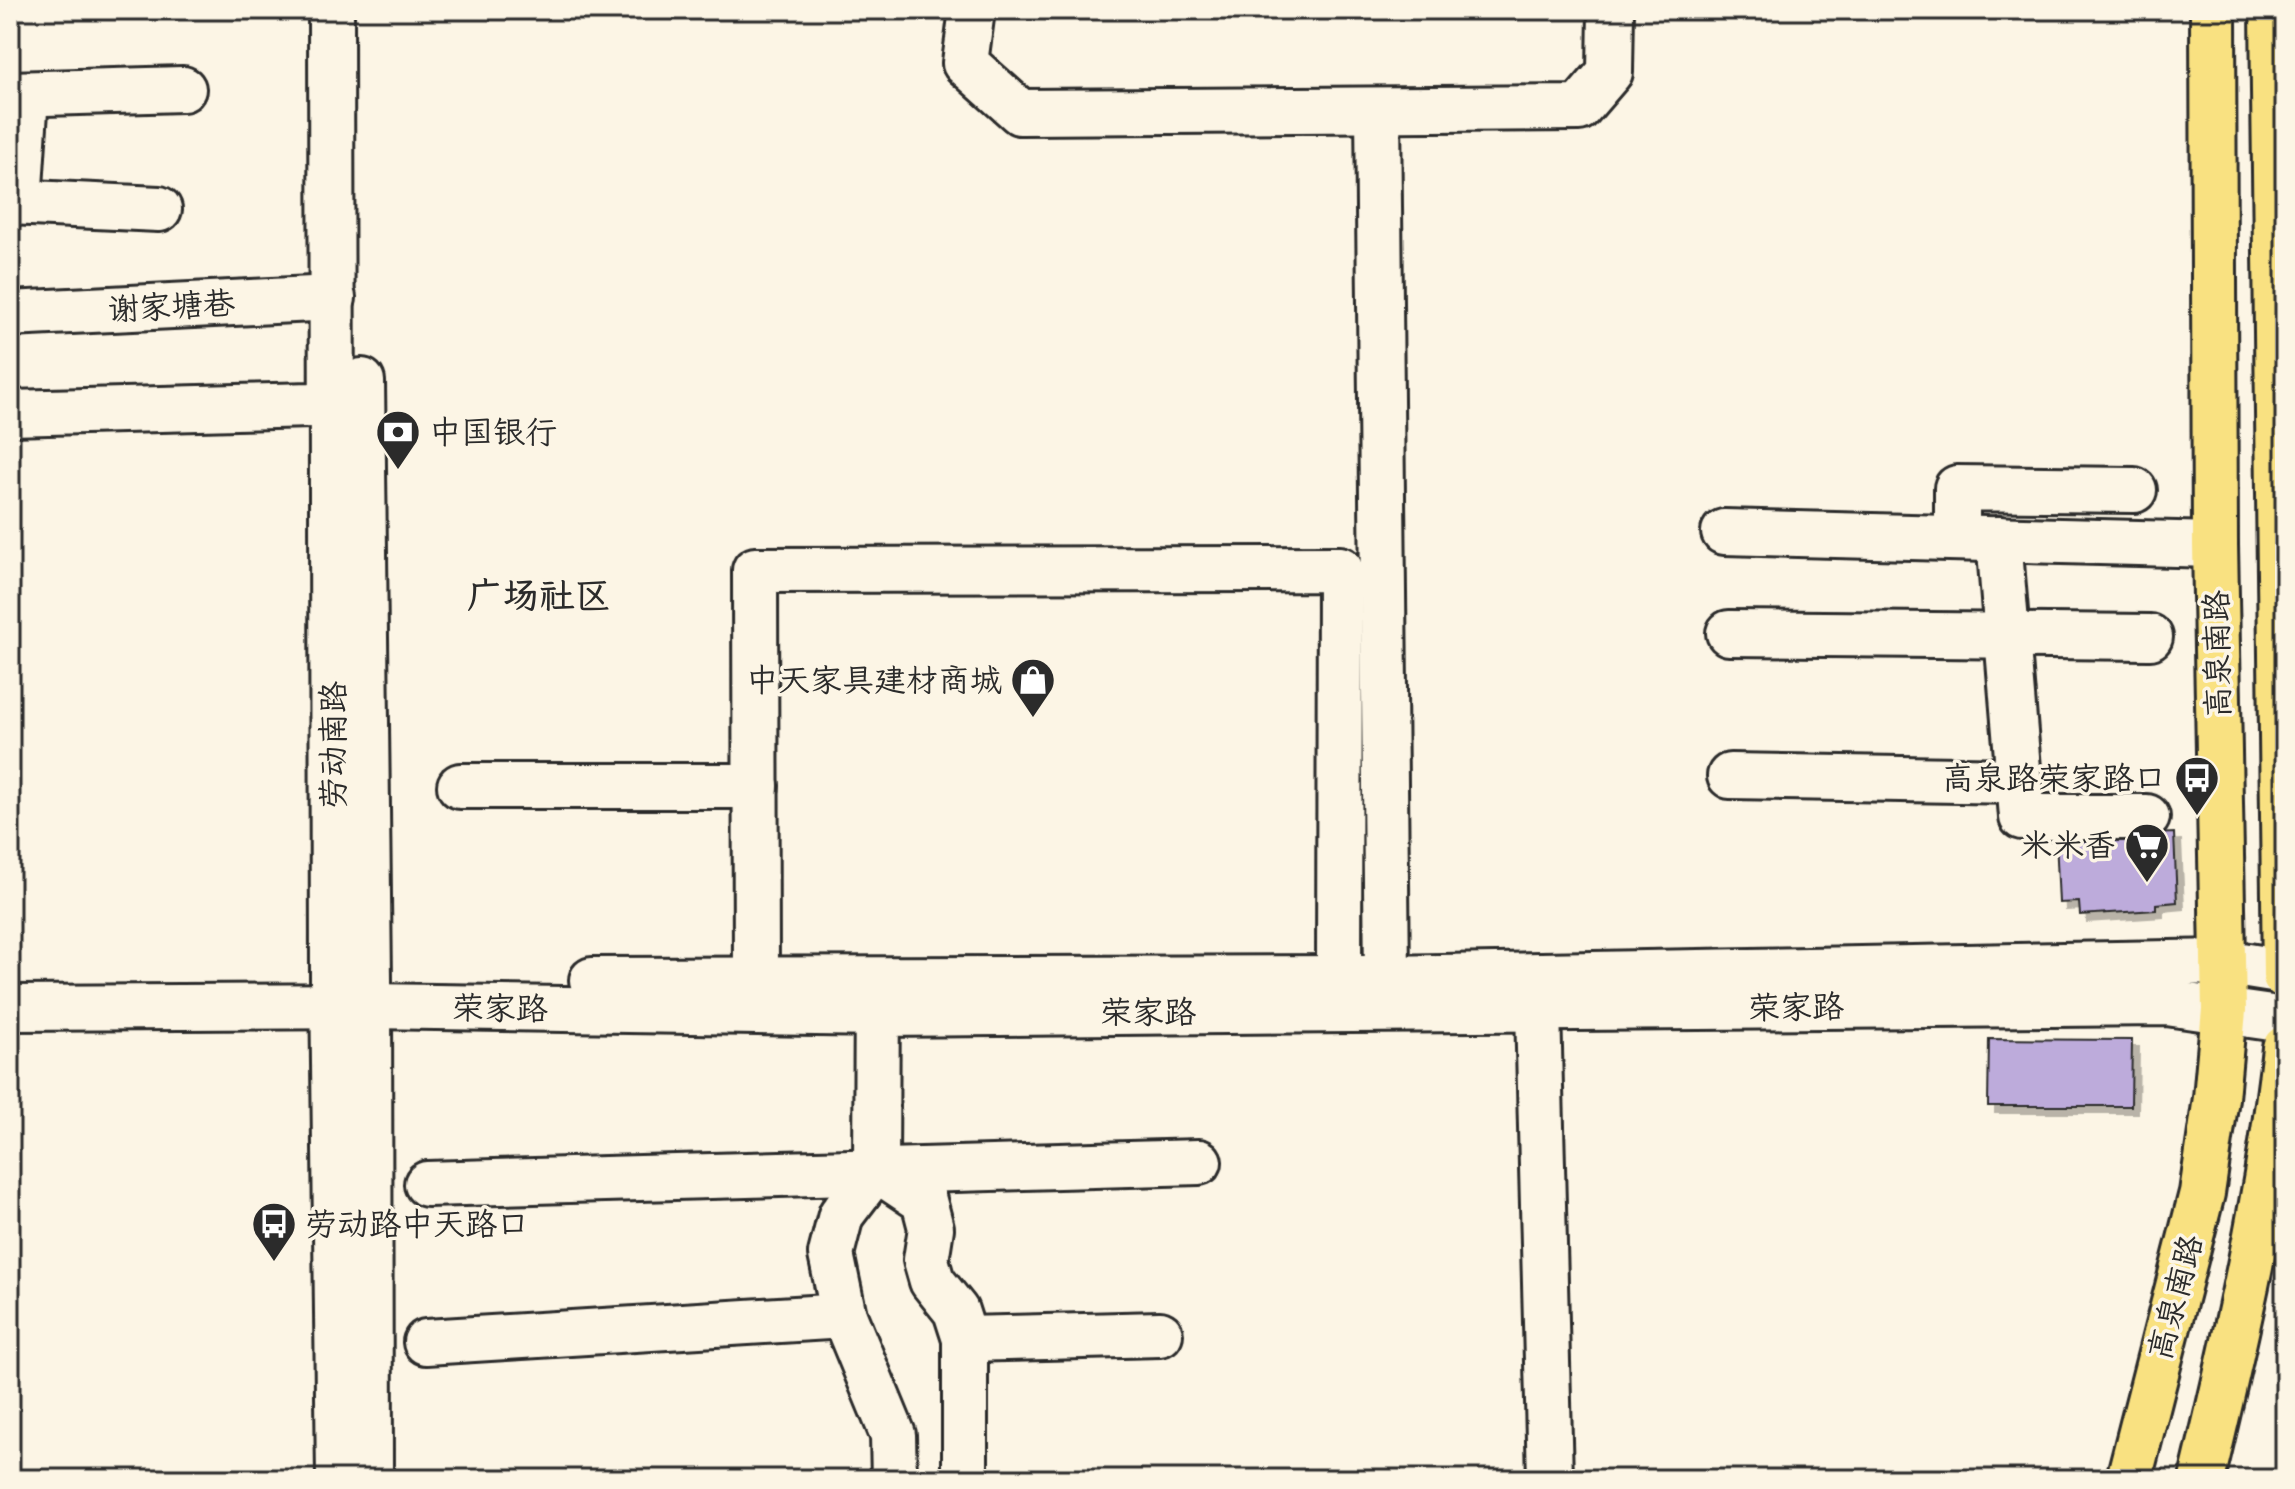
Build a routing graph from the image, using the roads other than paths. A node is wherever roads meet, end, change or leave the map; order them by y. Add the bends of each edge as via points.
1 (331, 10) edge
2 (359, 10) edge
3 (972, 10) edge
4 (1611, 10) edge
5 (2213, 10) edge
6 (2273, 10) edge
7 (183, 89) dead end
8 (18, 95) edge
9 (1378, 110) junction
10 (14, 202) edge
11 (159, 209) dead end
12 (333, 298) junction
13 (10, 314) edge
14 (332, 402) junction
15 (10, 413) edge
16 (2134, 490) dead end
17 (1724, 532) dead end
18 (1978, 538) junction
19 (2215, 545) junction
20 (1729, 633) dead end
21 (2150, 637) dead end
22 (2007, 638) junction
23 (1730, 776) dead end
24 (2018, 781) junction
25 (460, 786) dead end
26 (756, 786) junction
27 (2147, 817) dead end
28 (2223, 962) junction
29 (2285, 973) edge
30 (1387, 978) junction
31 (1339, 979) junction
32 (756, 980) junction
33 (10, 986) edge
34 (351, 993) junction
35 (878, 997) junction
36 (10, 1008) edge
37 (1538, 1009) junction
38 (2224, 1010) junction
39 (2285, 1020) edge
40 (2285, 1048) edge
41 (1199, 1162) dead end
42 (876, 1169) junction
43 (427, 1184) dead end
44 (844, 1316) junction
45 (1160, 1334) dead end
46 (965, 1339) junction
47 (426, 1342) dead end
48 (339, 1479) edge
49 (370, 1479) edge
50 (894, 1479) edge
51 (965, 1479) edge
52 (1550, 1479) edge
53 (2129, 1479) edge
54 (2202, 1479) edge

1 - 12 street, 劳动南路
2 - 34 street, 劳动南路
3 - 9 street via 965,63 1020,112
4 - 9 street via 1610,72 1579,108
5 - 19 main road, 高泉南路
6 - 29 main road, 高泉南路
7 - 8 street
8 - 10 street
9 - 30 street
10 - 11 street
12 - 13 street, 谢家塘巷
12 - 14 street, 劳动南路
14 - 15 street
14 - 34 street, 劳动南路
16 - 18 street via 1957,488
17 - 18 street
18 - 19 street
18 - 22 street
19 - 28 main road, 高泉南路
20 - 22 street
21 - 22 street
22 - 24 street
23 - 24 street
24 - 27 street via 2022,817
25 - 26 street
26 - 31 street via 755,570 1340,569
26 - 32 street
28 - 29 street, 荣家路
28 - 30 street, 荣家路
28 - 38 main road, 高泉南路
30 - 31 street, 荣家路
31 - 35 street, 荣家路
32 - 34 street, 荣家路
32 - 35 street, 荣家路
33 - 34 street, 荣家路
34 - 35 street, 荣家路
34 - 36 street, 荣家路
34 - 48 street, 劳动南路
34 - 49 street, 劳动南路
35 - 37 street, 荣家路
35 - 42 street
37 - 38 street, 荣家路 via 2167,1003
37 - 52 street
38 - 39 street, 荣家路
38 - 53 main road, 高泉南路 via 2202,1193
40 - 54 main road, 高泉南路 via 2273,1140
41 - 42 street
42 - 43 street
42 - 44 street via 841,1215 831,1254
42 - 46 street via 924,1201 931,1228 926,1260 932,1281 956,1311
44 - 47 street
44 - 50 street via 893,1435
45 - 46 street
46 - 51 street

